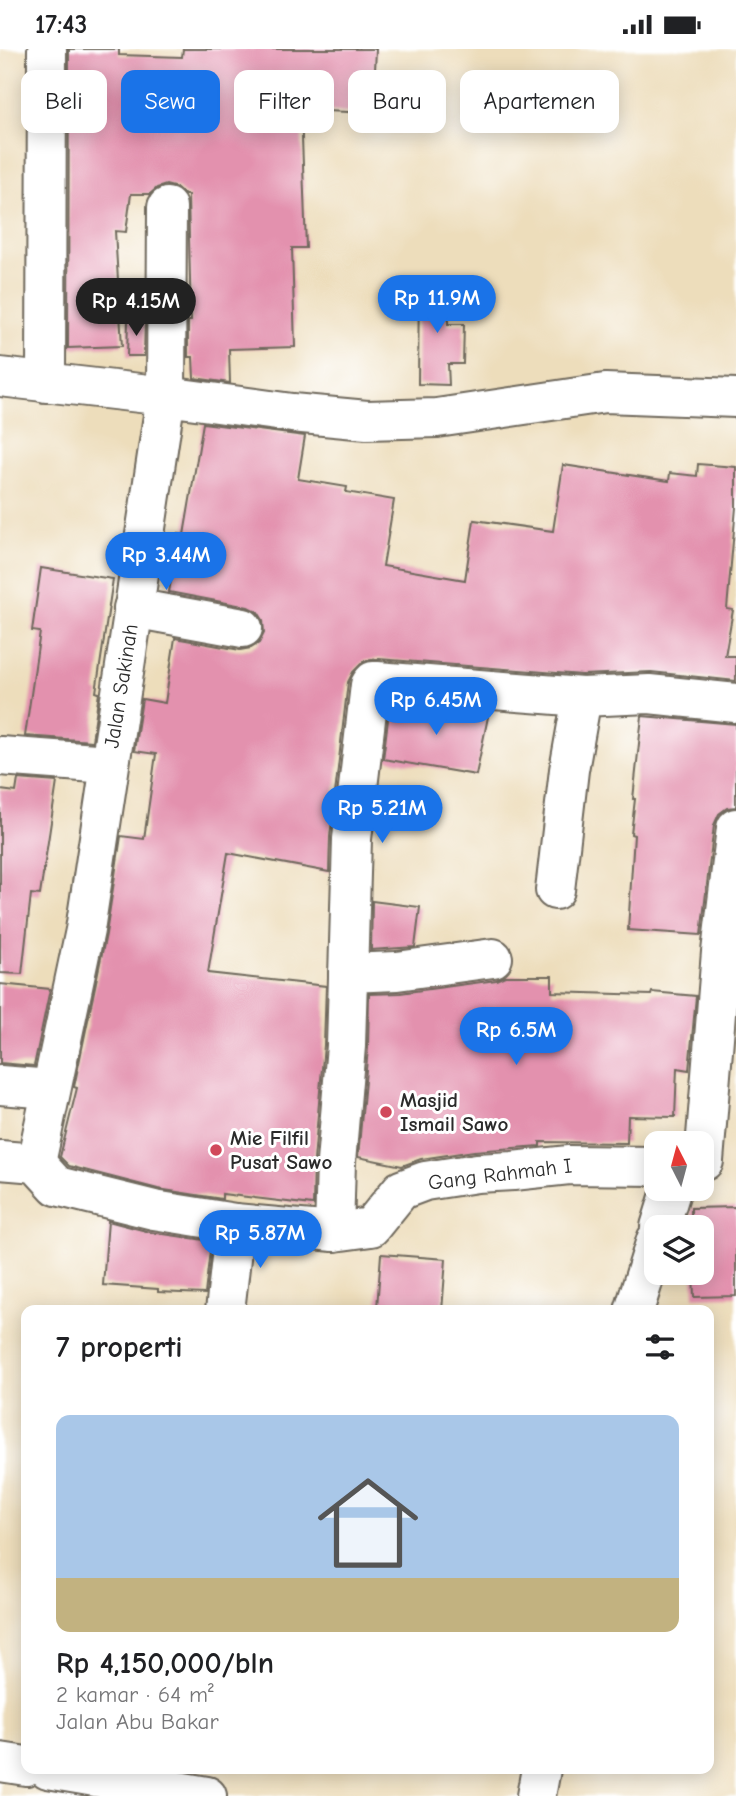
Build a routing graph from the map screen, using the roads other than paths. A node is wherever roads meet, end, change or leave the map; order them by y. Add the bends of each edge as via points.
1 (47, 49) edge
2 (167, 207) dead end
3 (0, 377) edge
4 (46, 383) junction
5 (166, 396) junction
6 (736, 398) edge
7 (133, 608) junction
8 (243, 628) dead end
9 (582, 697) junction
10 (736, 703) edge
11 (0, 756) edge
12 (109, 764) junction
13 (736, 828) edge
14 (555, 890) dead end
15 (494, 958) dead end
16 (348, 973) junction
17 (0, 1085) edge
18 (51, 1089) junction
19 (714, 1159) edge
20 (18, 1161) edge
21 (644, 1166) edge
22 (235, 1223) junction
23 (334, 1232) junction
24 (644, 1279) edge
25 (226, 1305) edge
26 (636, 1305) edge
27 (0, 1762) edge
28 (21, 1765) edge
29 (83, 1774) edge
30 (540, 1774) edge
31 (145, 1783) edge
32 (208, 1796) edge
33 (536, 1796) edge

1 - 4 street
2 - 5 street, Jalan Sakinah
3 - 4 street
4 - 5 street
5 - 6 street via 367,420 437,418 605,393
5 - 7 street, Jalan Sakinah
7 - 8 street
7 - 12 street, Jalan Sakinah
9 - 10 street via 649,694
9 - 14 street
9 - 16 street via 372,683 352,839
11 - 12 street
12 - 18 street, Jalan Sakinah via 85,930
13 - 19 street via 721,952
15 - 16 street
16 - 23 street
17 - 18 street
18 - 20 street, Jalan Sakinah
20 - 22 street, Gang Rahmah I via 57,1186 154,1210
21 - 23 street, Gang Rahmah I via 569,1165 425,1181 401,1190 371,1227
22 - 23 street, Gang Rahmah I
22 - 25 street
24 - 26 street
27 - 28 street
29 - 31 street
30 - 33 street
31 - 32 street

